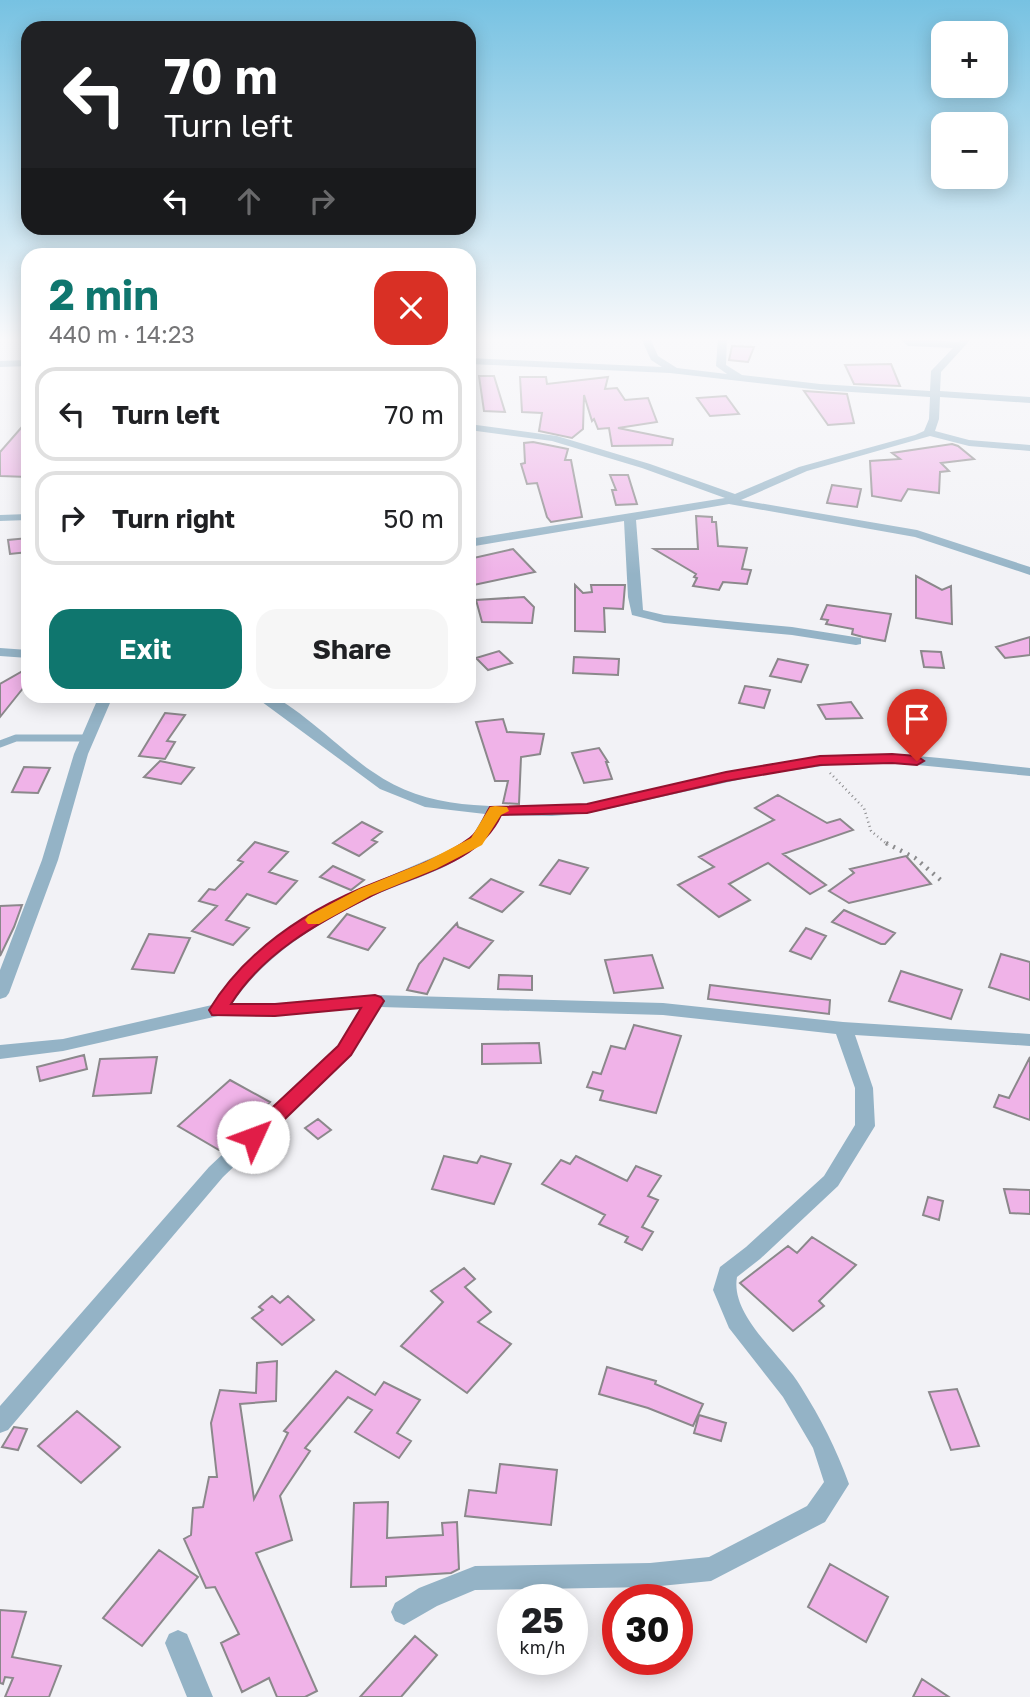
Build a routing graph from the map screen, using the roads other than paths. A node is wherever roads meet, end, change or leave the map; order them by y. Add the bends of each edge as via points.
1 (934, 417) edge
2 (476, 428) edge
3 (929, 433) junction
4 (1030, 449) edge
5 (732, 499) junction
6 (630, 516) junction
7 (21, 517) edge
8 (0, 518) edge
9 (476, 542) edge
10 (1030, 571) edge
11 (856, 641) dead end
12 (0, 652) edge
13 (21, 654) edge
14 (103, 703) edge
15 (273, 703) edge
16 (88, 738) junction
17 (0, 744) edge
18 (1030, 772) edge
19 (495, 810) junction
20 (0, 993) edge
21 (375, 1001) junction
22 (218, 1010) junction
23 (843, 1028) junction
24 (1030, 1040) edge
25 (0, 1052) edge
26 (0, 1423) edge
27 (404, 1612) dead end
28 (178, 1643) dead end
29 (200, 1697) edge

1 - 3 street
2 - 5 street via 553,438
3 - 4 street via 968,443
3 - 5 street via 803,469
5 - 6 street
5 - 10 street via 917,534
6 - 9 street
6 - 11 street via 634,607 640,614
7 - 8 street
12 - 13 street
14 - 16 street
15 - 19 street via 357,771 406,796 463,809
16 - 17 lane via 16,738
16 - 20 street via 50,860
18 - 19 street via 892,758 820,761 587,809
19 - 22 street via 476,841 304,925 236,983
21 - 22 street
21 - 23 street via 663,1009
21 - 26 street via 345,1050 216,1172
22 - 25 street via 63,1045
23 - 24 street
23 - 27 street via 864,1087 864,1126 831,1181 727,1273 724,1290 737,1321 791,1390 822,1444 837,1484 816,1514 711,1569 650,1575 475,1578
28 - 29 street

